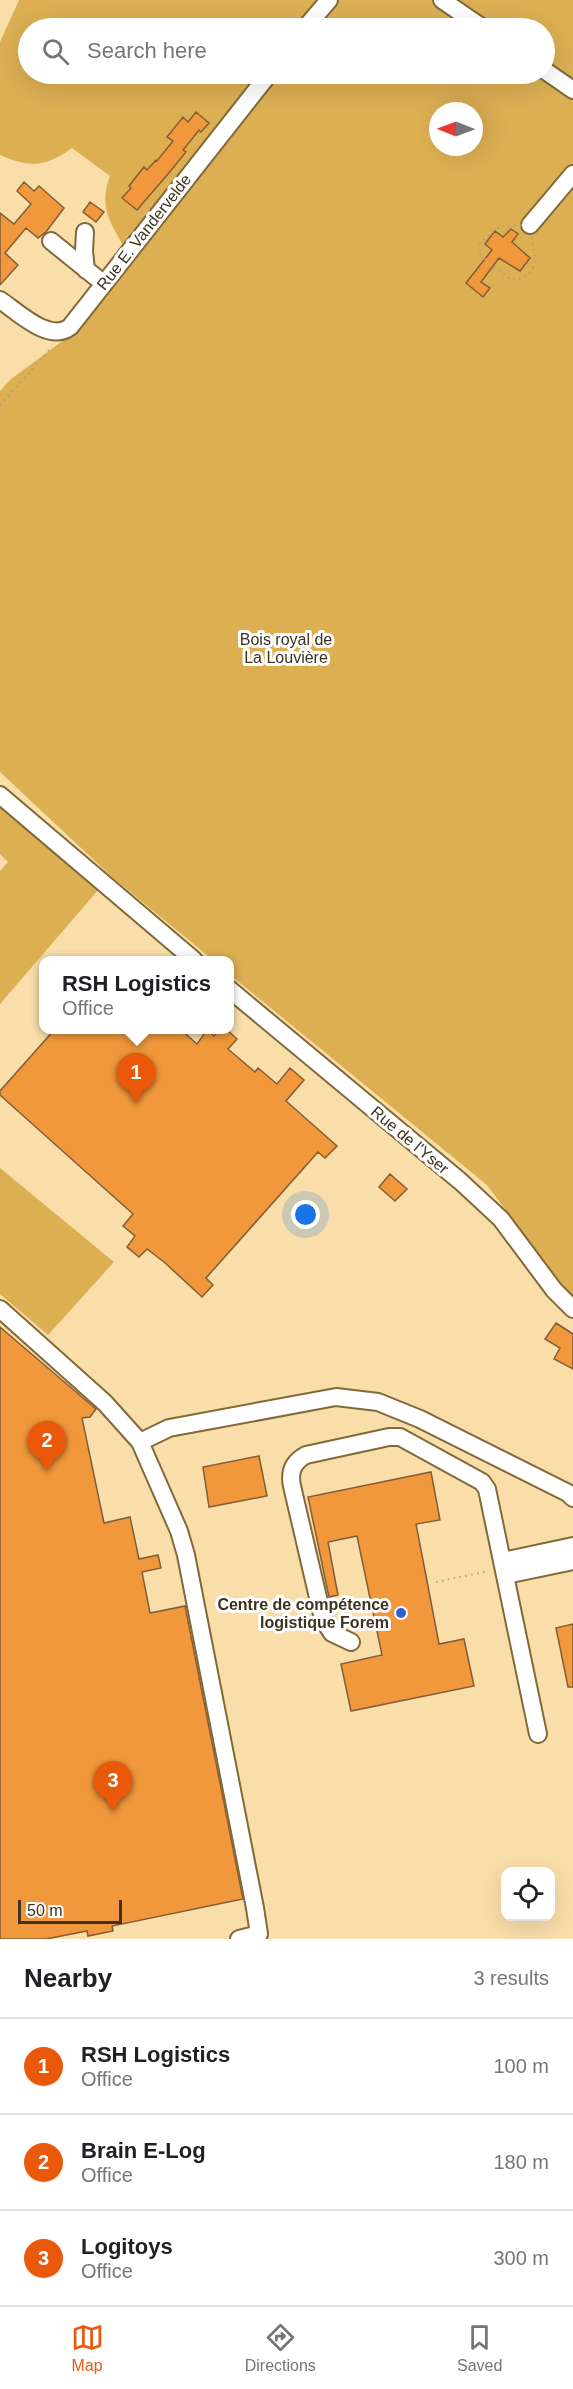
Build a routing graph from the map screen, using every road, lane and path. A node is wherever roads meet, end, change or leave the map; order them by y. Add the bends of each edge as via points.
1 (328, 0) edge
2 (442, 0) edge
3 (313, 18) edge
4 (468, 18) edge
5 (555, 78) edge
6 (261, 84) edge
7 (573, 90) edge
8 (573, 174) edge
9 (530, 225) junction
10 (85, 232) dead end
11 (51, 241) dead end
12 (86, 270) junction
13 (103, 283) junction
14 (0, 300) edge
15 (70, 327) junction
16 (0, 405) edge
17 (0, 795) edge
18 (189, 956) edge
19 (234, 994) edge
20 (0, 1309) edge
21 (573, 1310) edge
22 (140, 1442) junction
23 (573, 1498) edge
24 (573, 1546) edge
25 (573, 1561) edge
26 (504, 1568) junction
27 (436, 1582) dead end
28 (351, 1642) dead end
29 (538, 1734) dead end
30 (239, 1939) edge

1 - 3 street
2 - 4 street
5 - 7 street
6 - 13 street, Rue E. Vandervelde
8 - 9 street
9 - 9 path via 534,267 531,274 511,280 480,255 480,243 500,226
10 - 12 street
11 - 12 street
12 - 13 street
13 - 15 street, Rue E. Vandervelde
14 - 15 street via 46,331 58,333
15 - 16 path
17 - 18 street
19 - 21 street, Rue de l'Yser via 501,1219
20 - 22 street via 105,1403
22 - 23 street via 169,1428 311,1400 358,1398 398,1408
22 - 30 street via 179,1531 188,1567 259,1934
24 - 26 street
25 - 26 street
26 - 27 path
26 - 28 street via 490,1497 482,1482 400,1437 306,1455 294,1465 291,1479 323,1619 332,1633
26 - 29 street

